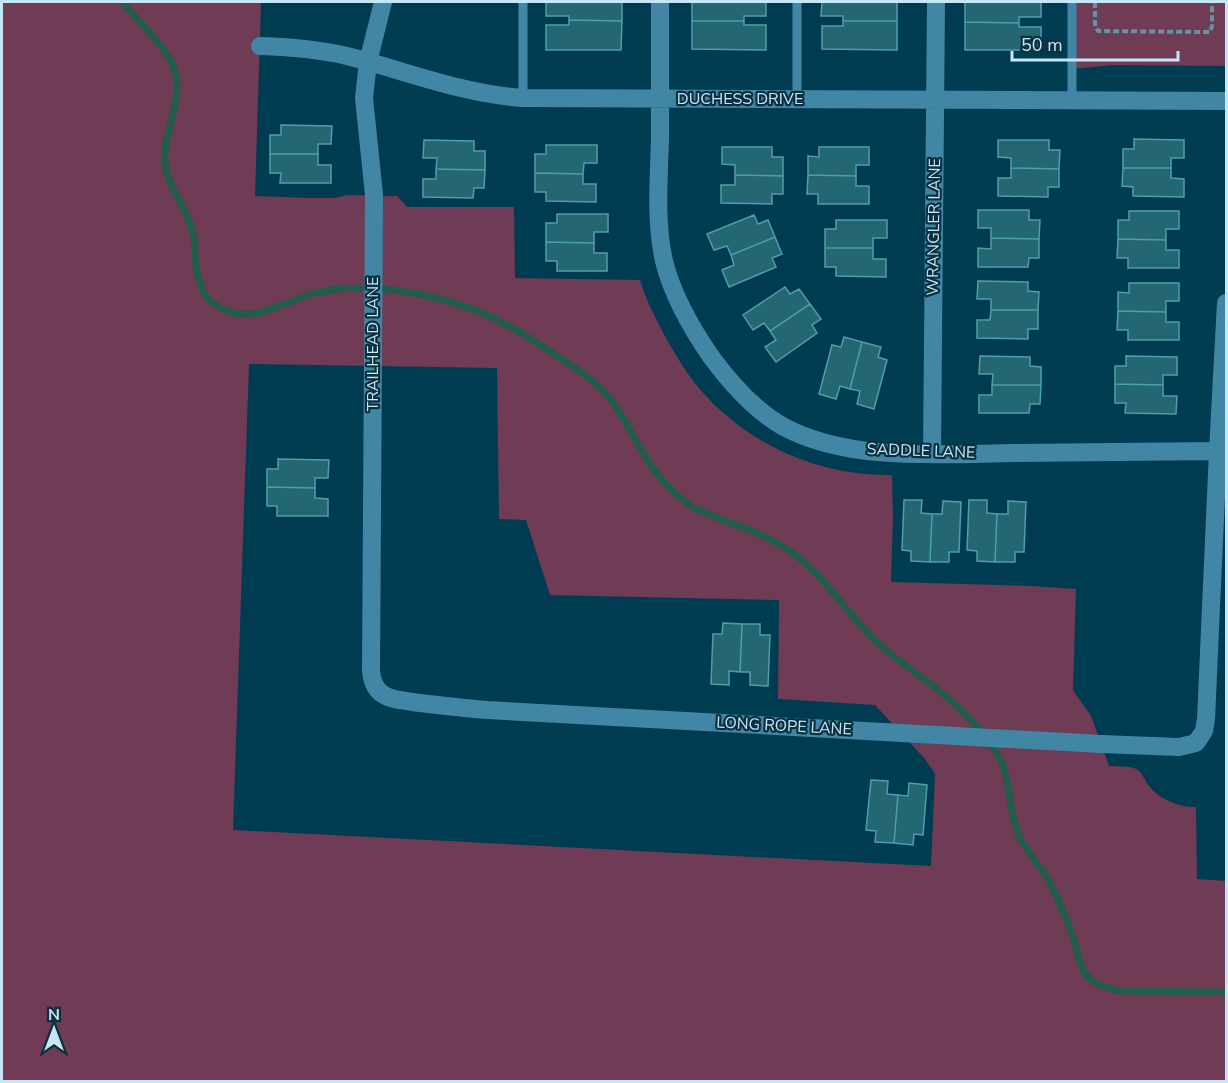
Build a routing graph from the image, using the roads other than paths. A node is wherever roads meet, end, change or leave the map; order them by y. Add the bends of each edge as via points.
1 (383, 2) edge
2 (523, 2) edge
3 (660, 2) edge
4 (797, 2) edge
5 (936, 2) edge
6 (1072, 2) edge
7 (260, 46) dead end
8 (368, 62) junction
9 (523, 98) junction
10 (660, 98) junction
11 (797, 99) junction
12 (936, 99) junction
13 (1072, 100) junction
14 (1227, 101) edge
15 (1227, 303) edge
16 (1218, 451) junction
17 (932, 453) junction
18 (376, 688) joint

1 - 8 street, TRAILHEAD LANE
2 - 9 lane
3 - 10 street, SADDLE LANE
4 - 11 lane
5 - 12 street, WRANGLER LANE
6 - 13 lane
7 - 8 street, DUCHESS DRIVE via 316,50
8 - 9 street, DUCHESS DRIVE via 466,90
8 - 18 street, TRAILHEAD LANE via 364,111 374,195 371,671
9 - 10 street, DUCHESS DRIVE
10 - 11 street, DUCHESS DRIVE
10 - 17 street, SADDLE LANE via 658,201 664,260 683,312 718,366 737,389 785,427 852,448
11 - 12 street, DUCHESS DRIVE
12 - 13 street, DUCHESS DRIVE
12 - 17 street, WRANGLER LANE
13 - 14 street, DUCHESS DRIVE
15 - 16 street
16 - 17 street, SADDLE LANE
16 - 18 street, LONG ROPE LANE via 1206,719 1196,743 1179,747 1101,744 487,710 393,699

